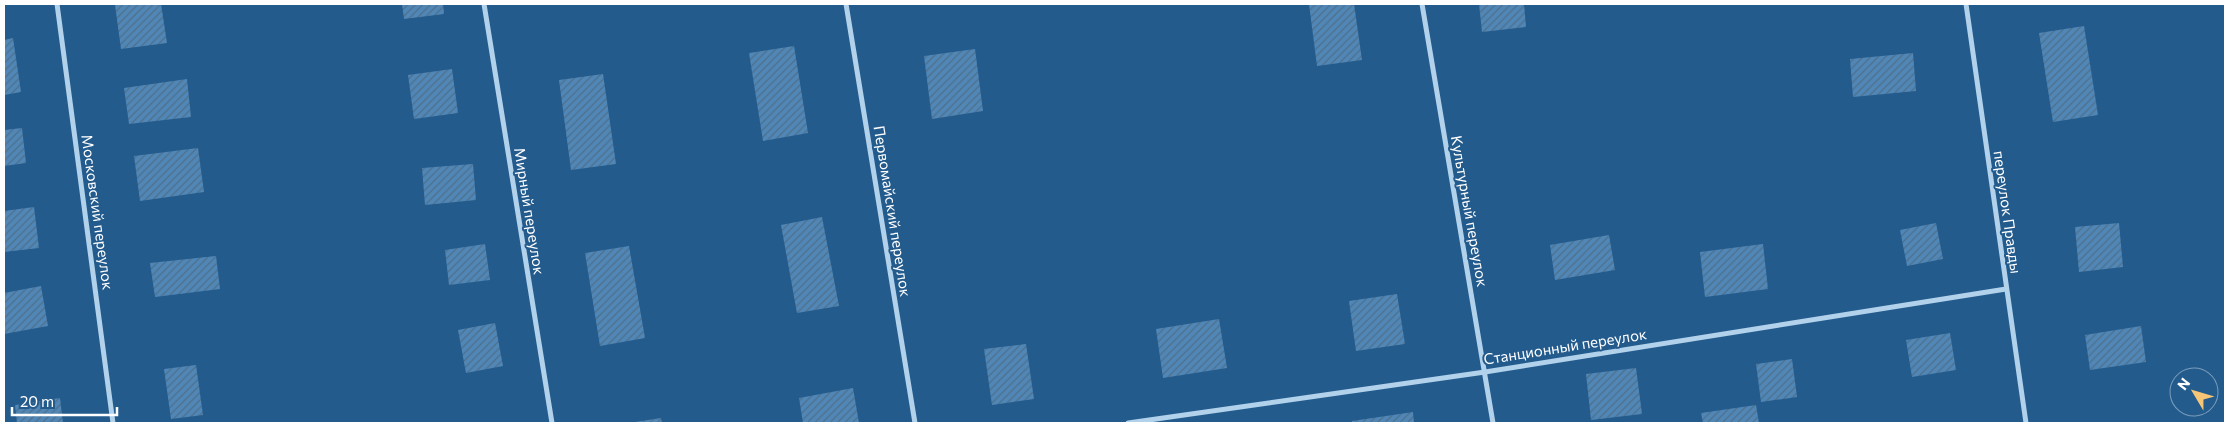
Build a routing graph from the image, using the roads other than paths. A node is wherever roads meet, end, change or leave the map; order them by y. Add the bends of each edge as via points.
1 (57, 4) edge
2 (484, 4) edge
3 (846, 4) edge
4 (1422, 4) edge
5 (1966, 4) edge
6 (2006, 289) junction
7 (1485, 372) junction
8 (114, 423) edge
9 (552, 423) edge
10 (915, 423) edge
11 (1128, 423) edge
12 (1494, 423) edge
13 (2026, 423) edge

1 - 8 street, Московский переулок
2 - 9 street, Мирный переулок
3 - 10 street, Первомайский переулок
4 - 7 street, Культурный переулок
5 - 6 street, переулок Правды
6 - 7 street, Станционный переулок
6 - 13 street, переулок Правды
7 - 11 street, Станционный переулок
7 - 12 street, Культурный переулок

